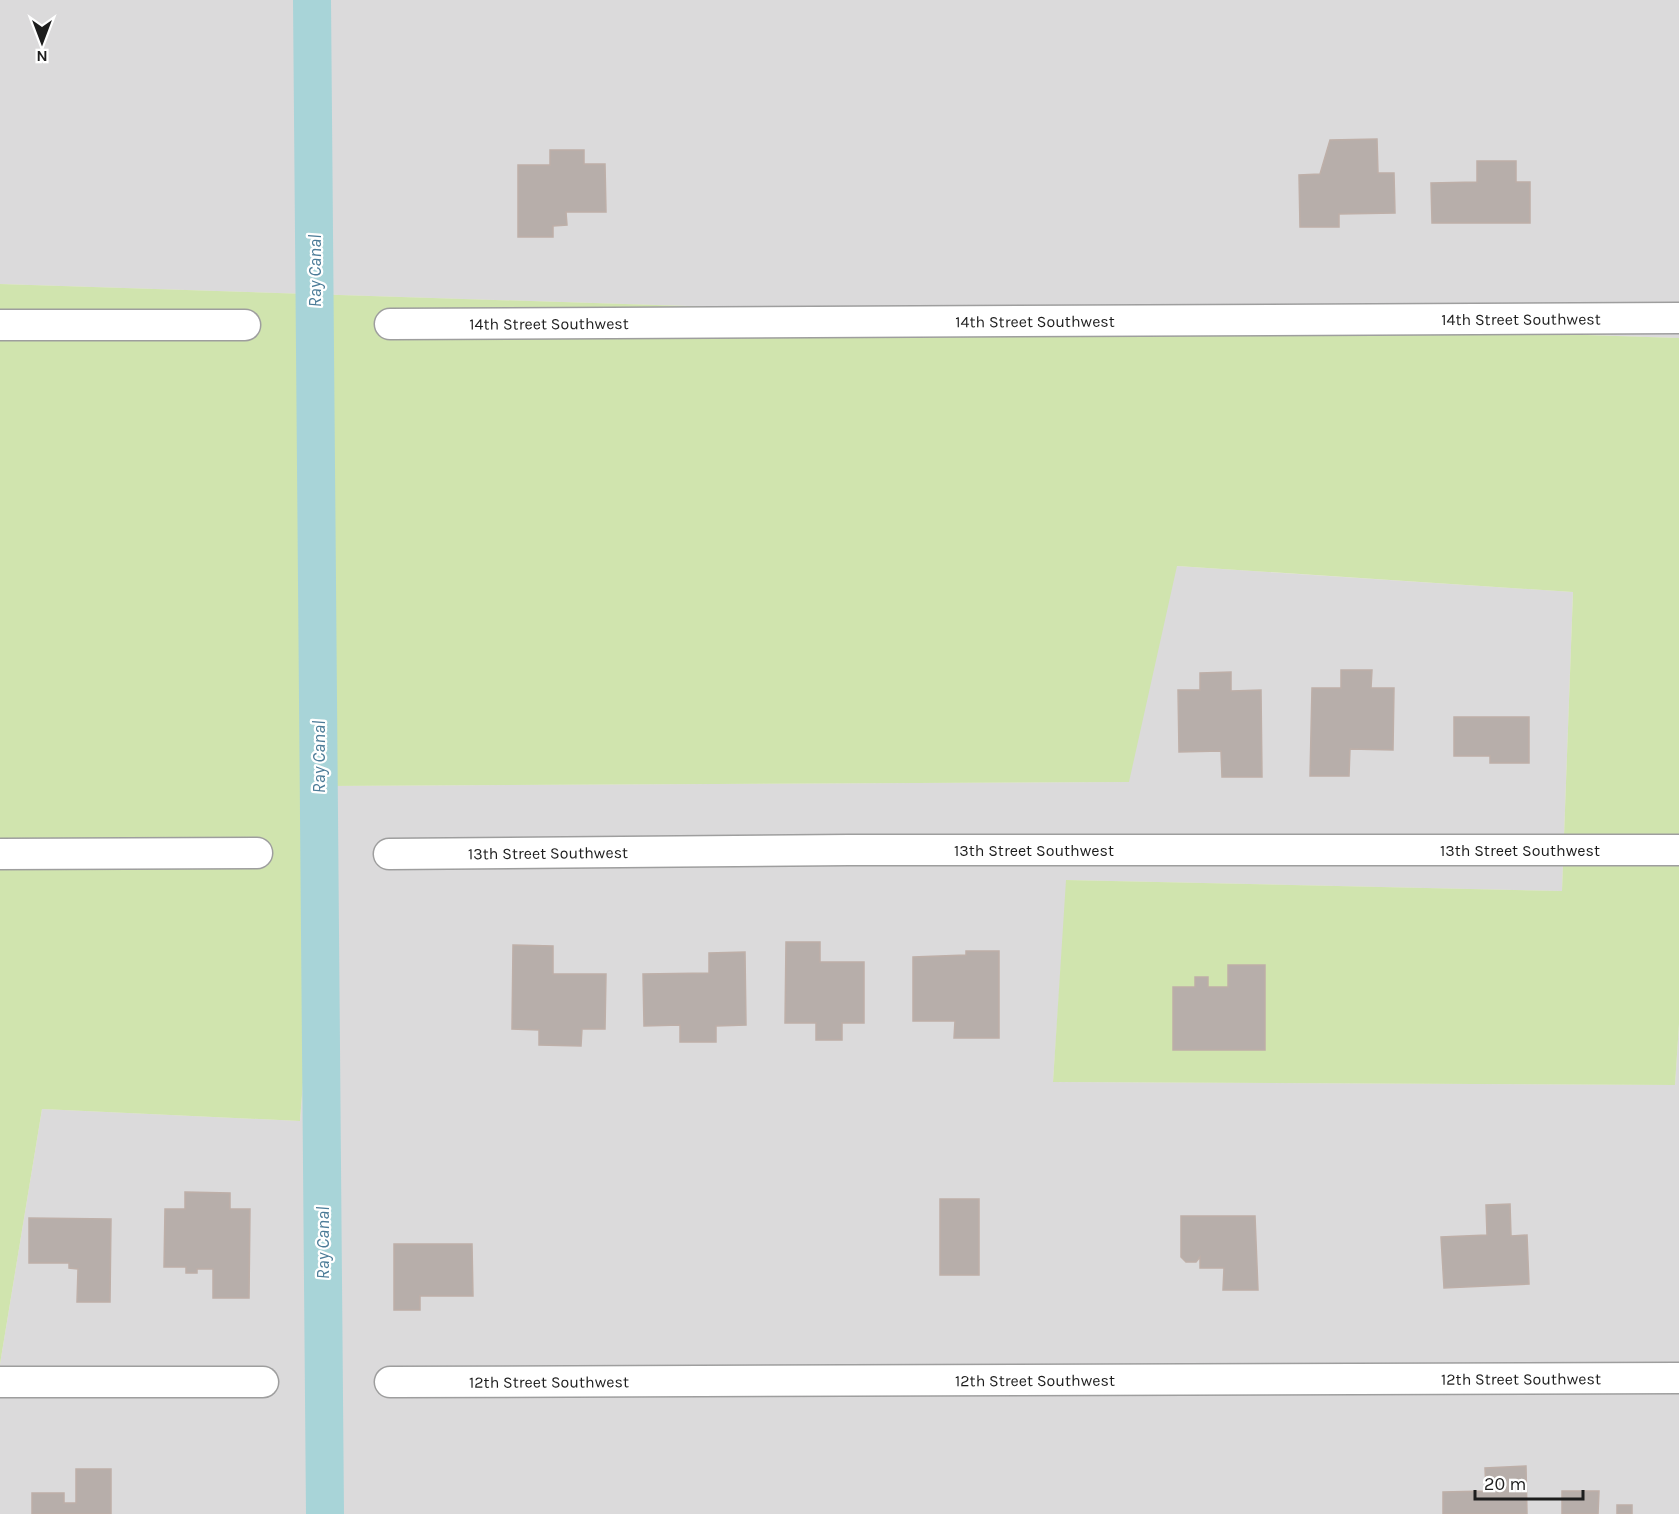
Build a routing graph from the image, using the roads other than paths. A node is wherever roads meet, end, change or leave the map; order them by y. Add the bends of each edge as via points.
1 (1679, 318) edge
2 (390, 324) dead end
3 (0, 325) edge
4 (244, 325) dead end
5 (1679, 850) edge
6 (257, 853) dead end
7 (0, 854) edge
8 (389, 854) dead end
9 (1679, 1378) edge
10 (0, 1382) edge
11 (263, 1382) dead end
12 (390, 1382) dead end

1 - 2 street, 14th Street Southwest
3 - 4 street
5 - 8 street, 13th Street Southwest
6 - 7 street
9 - 12 street, 12th Street Southwest
10 - 11 street

